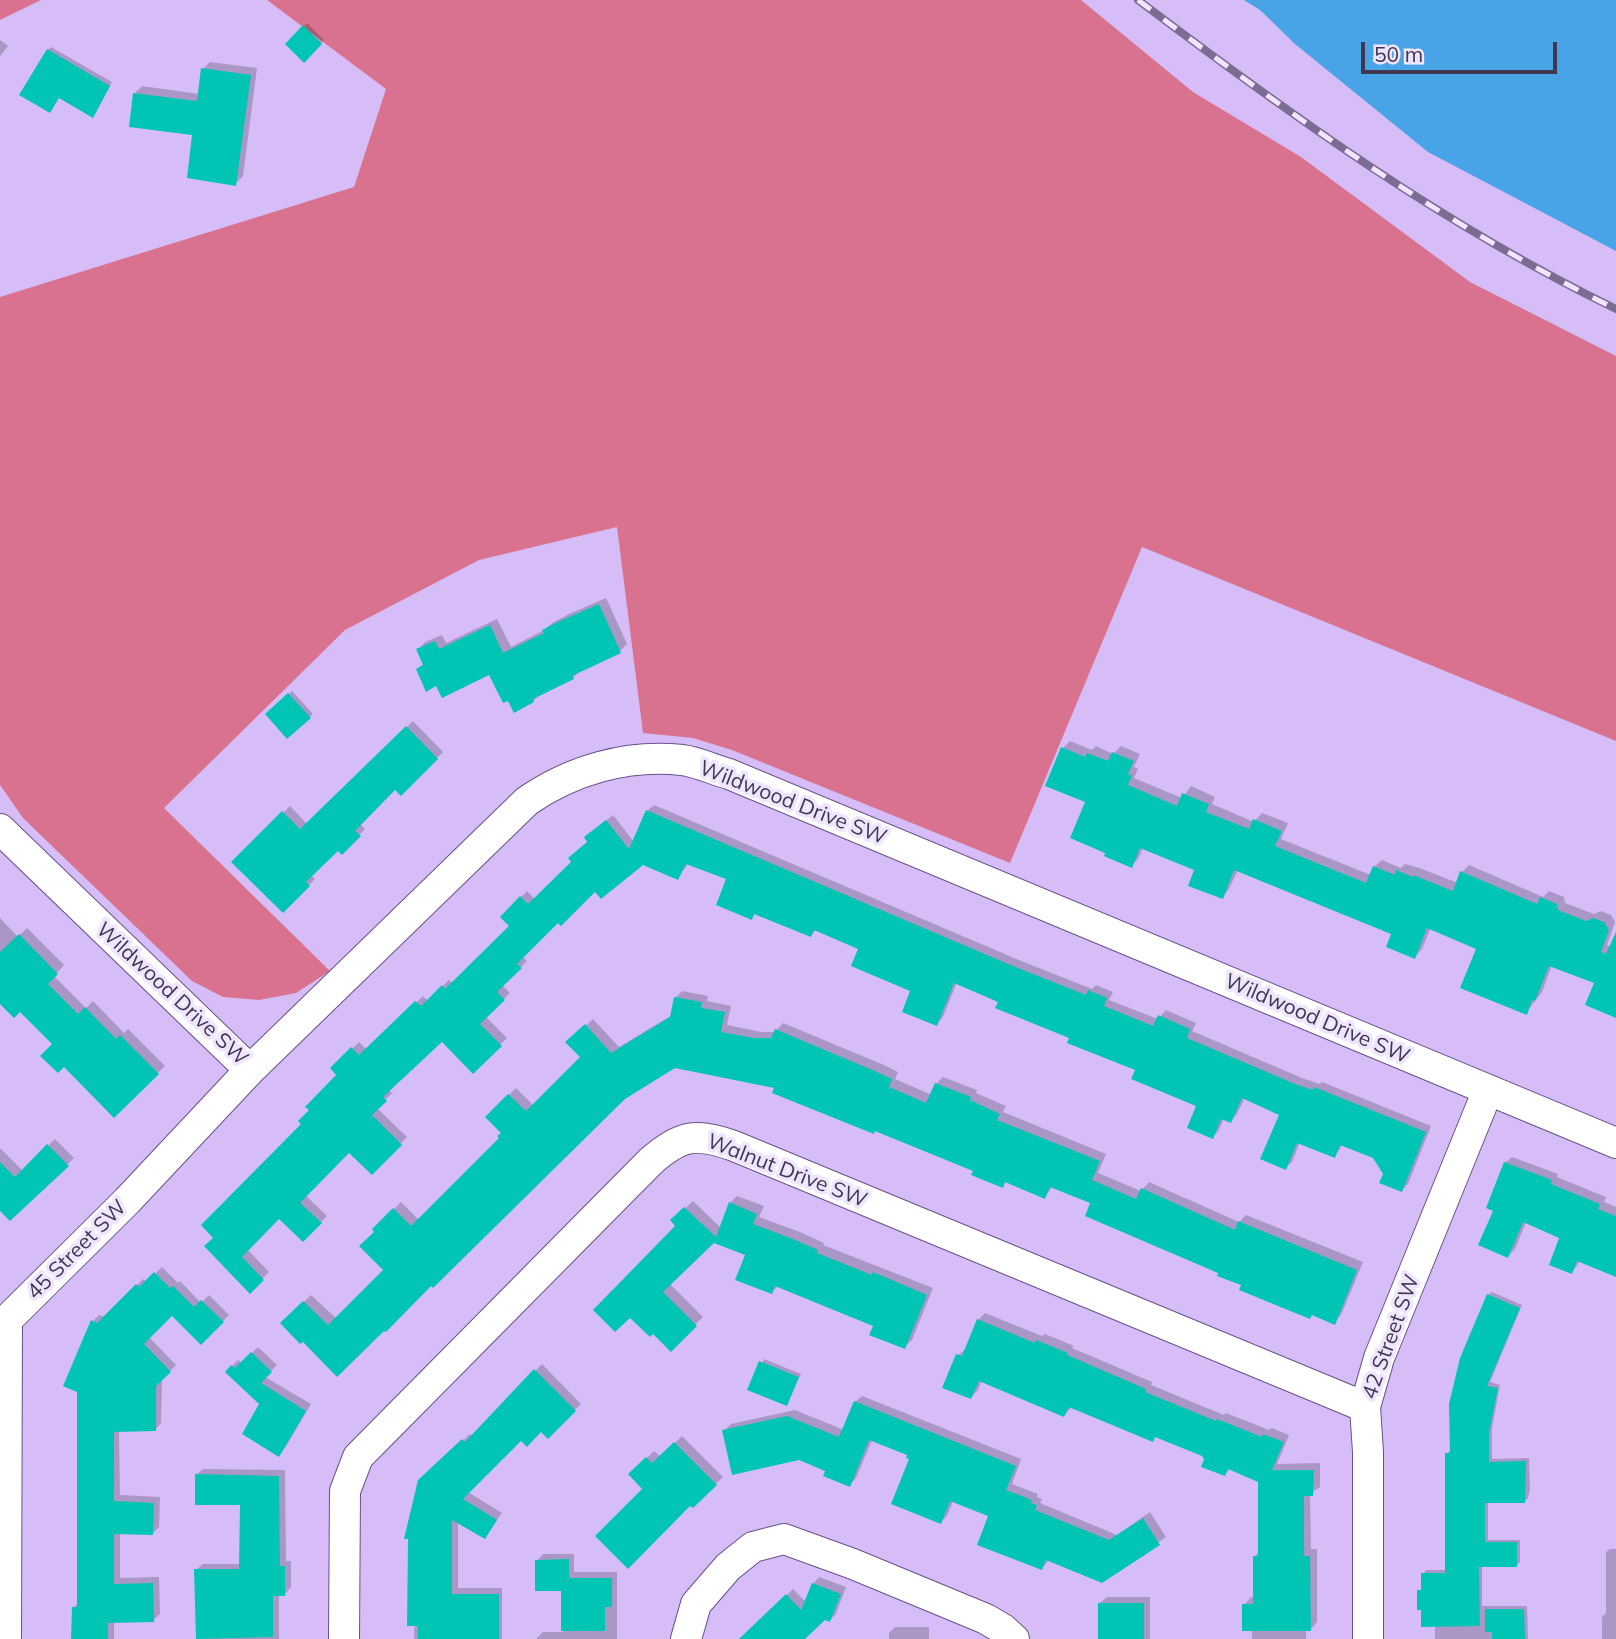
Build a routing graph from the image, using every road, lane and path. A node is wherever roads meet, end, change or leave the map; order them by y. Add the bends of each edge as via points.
1 (0, 830) edge
2 (250, 1070) junction
3 (1488, 1090) junction
4 (1616, 1143) edge
5 (4, 1316) edge
6 (1365, 1407) junction
7 (6, 1639) edge
8 (344, 1639) edge
9 (686, 1639) edge
10 (1014, 1639) edge
11 (1368, 1639) edge

1 - 2 street, Wildwood Drive SW
2 - 3 street, Wildwood Drive SW via 527,802 552,784 615,763 683,761 729,774
2 - 5 street, 45 Street SW via 127,1201
3 - 4 street, Wildwood Drive SW
3 - 6 street, 42 Street SW via 1379,1358
5 - 7 street, 45 Street SW
6 - 8 street, Walnut Drive SW via 734,1146 690,1137 668,1145 650,1162 358,1457 345,1492
6 - 11 street, 42 Street SW
9 - 10 street via 696,1604 727,1567 753,1547 784,1539 986,1619

